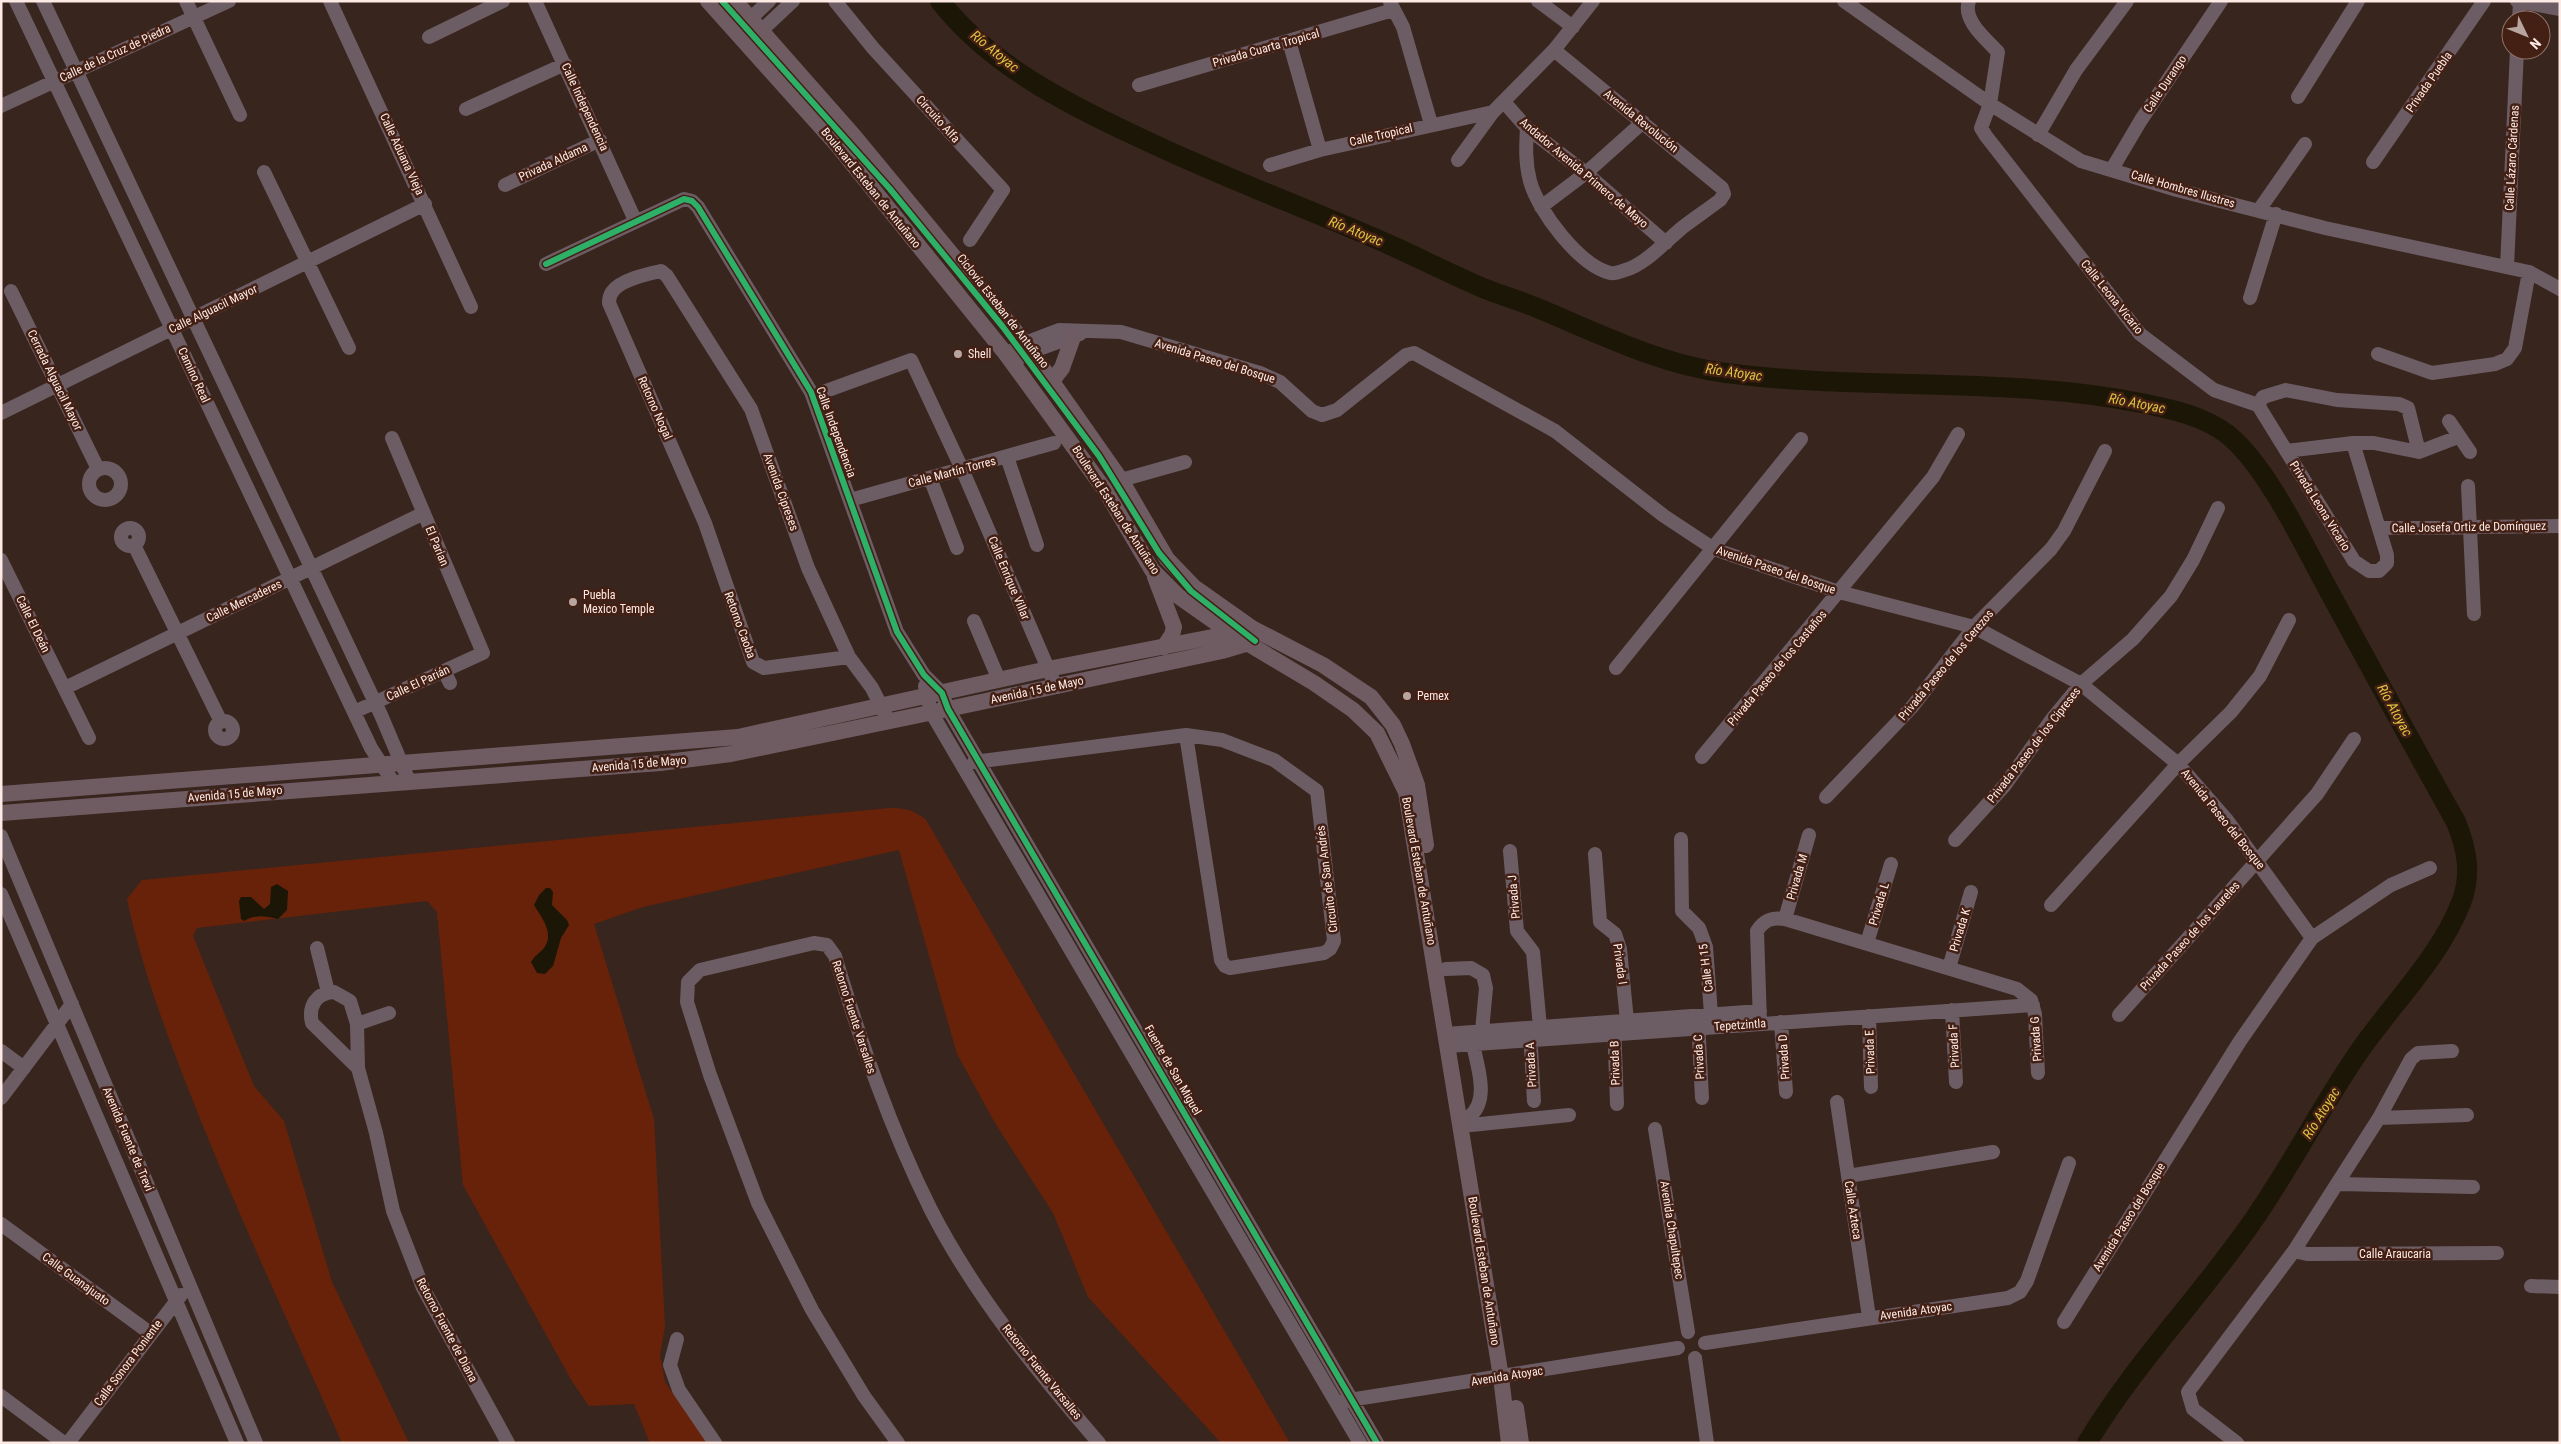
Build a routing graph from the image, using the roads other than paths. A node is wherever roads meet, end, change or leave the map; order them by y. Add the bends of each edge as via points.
1 (16, 1) edge
2 (43, 1) edge
3 (186, 1) edge
4 (229, 1) edge
5 (330, 1) edge
6 (503, 1) edge
7 (536, 1) edge
8 (708, 1) edge
9 (735, 1) edge
10 (769, 1) edge
11 (793, 1) edge
12 (835, 1) edge
13 (1538, 1) edge
14 (1593, 1) edge
15 (1844, 1) edge
16 (1969, 1) edge
17 (2128, 1) edge
18 (2221, 1) edge
19 (2358, 1) edge
20 (2484, 1) edge
21 (2519, 2) edge
22 (1392, 6) edge
23 (2560, 9) edge
24 (194, 17) junction
25 (756, 25) junction
26 (1573, 26) junction
27 (429, 36) dead end
28 (1289, 41) junction
29 (1554, 50) junction
30 (2517, 60) edge
31 (565, 64) junction
32 (76, 71) junction
33 (54, 81) junction
34 (1139, 85) dead end
35 (2298, 98) dead end
36 (1504, 102) junction
37 (1990, 104) junction
38 (1, 106) edge
39 (466, 109) dead end
40 (1493, 112) junction
41 (240, 115) dead end
42 (1643, 122) junction
43 (1431, 124) junction
44 (1527, 128) junction
45 (2038, 135) junction
46 (600, 140) junction
47 (2305, 144) dead end
48 (1320, 150) junction
49 (1458, 160) dead end
50 (2374, 162) dead end
51 (1270, 165) dead end
52 (2112, 169) junction
53 (264, 172) dead end
54 (1586, 173) junction
55 (505, 184) dead end
56 (425, 204) junction
57 (1541, 208) junction
58 (2259, 210) junction
59 (2276, 214) junction
60 (636, 220) junction
61 (970, 240) dead end
62 (1666, 243) junction
63 (308, 262) junction
64 (546, 264) dead end
65 (2507, 267) junction
66 (2529, 272) junction
67 (2560, 289) edge
68 (11, 291) dead end
69 (611, 293) joint
70 (2250, 298) dead end
71 (471, 308) dead end
72 (193, 318) junction
73 (172, 329) junction
74 (1079, 334) junction
75 (1028, 347) junction
76 (349, 348) dead end
77 (2378, 354) dead end
78 (1009, 358) junction
79 (1052, 381) junction
80 (57, 385) junction
81 (823, 392) dead end
82 (2258, 405) junction
83 (1, 413) edge
84 (2449, 421) dead end
85 (1958, 434) dead end
86 (392, 438) dead end
87 (2458, 438) junction
88 (1802, 439) dead end
89 (2353, 443) junction
90 (1054, 444) dead end
91 (2105, 451) dead end
92 (2286, 451) junction
93 (2419, 452) junction
94 (2470, 452) dead end
95 (1007, 457) junction
96 (1184, 462) dead end
97 (98, 469) dead end
98 (962, 469) junction
99 (930, 478) junction
100 (1121, 480) junction
101 (2468, 486) dead end
102 (850, 500) junction
103 (2218, 508) dead end
104 (424, 513) junction
105 (705, 523) joint
106 (2470, 525) junction
107 (2560, 526) edge
108 (2378, 528) junction
109 (134, 545) dead end
110 (1037, 545) dead end
111 (957, 548) dead end
112 (1714, 549) junction
113 (1, 560) edge
114 (311, 568) junction
115 (1152, 570) junction
116 (290, 578) junction
117 (1839, 592) junction
118 (2474, 614) dead end
119 (2289, 620) dead end
120 (974, 621) dead end
121 (1974, 627) junction
122 (179, 632) junction
123 (1232, 634) junction
124 (1255, 636) junction
125 (1164, 647) junction
126 (482, 654) joint
127 (849, 657) junction
128 (1616, 668) dead end
129 (1048, 669) junction
130 (924, 675) junction
131 (999, 680) junction
132 (2081, 684) junction
133 (1056, 687) junction
134 (65, 688) junction
135 (942, 693) junction
136 (926, 696) junction
137 (375, 703) junction
138 (948, 709) junction
139 (354, 712) junction
140 (931, 712) junction
141 (885, 714) junction
142 (221, 722) dead end
143 (1186, 735) junction
144 (89, 738) dead end
145 (2354, 739) dead end
146 (392, 741) junction
147 (371, 748) junction
148 (1702, 758) dead end
149 (451, 760) junction
150 (961, 762) junction
151 (981, 762) junction
152 (402, 764) junction
153 (2178, 764) junction
154 (381, 766) junction
155 (319, 770) junction
156 (451, 778) junction
157 (401, 781) junction
158 (319, 787) junction
159 (1, 794) edge
160 (1826, 797) dead end
161 (1, 813) edge
162 (1809, 835) dead end
163 (1, 836) edge
164 (1681, 839) dead end
165 (1954, 840) dead end
166 (1510, 851) dead end
167 (1596, 854) dead end
168 (2258, 860) junction
169 (7, 864) edge
170 (1891, 864) dead end
171 (2430, 868) dead end
172 (1971, 892) dead end
173 (1, 894) edge
174 (2051, 905) dead end
175 (1785, 919) junction
176 (2312, 938) junction
177 (1867, 944) junction
178 (317, 948) dead end
179 (1949, 968) junction
180 (1446, 969) junction
181 (328, 992) junction
182 (72, 1004) junction
183 (2033, 1005) junction
184 (1952, 1010) junction
185 (389, 1013) dead end
186 (2119, 1015) dead end
187 (1868, 1016) junction
188 (1760, 1017) junction
189 (1702, 1019) junction
190 (1781, 1022) junction
191 (57, 1023) junction
192 (357, 1024) junction
193 (1618, 1025) junction
194 (1533, 1031) junction
195 (1482, 1032) junction
196 (1456, 1040) junction
197 (1, 1051) edge
198 (2452, 1051) dead end
199 (24, 1068) junction
200 (358, 1068) junction
201 (2038, 1073) dead end
202 (1956, 1082) dead end
203 (1871, 1087) dead end
204 (1786, 1092) dead end
205 (1, 1098) edge
206 (1702, 1098) dead end
207 (1534, 1101) dead end
208 (1838, 1102) dead end
209 (1617, 1104) dead end
210 (1569, 1115) dead end
211 (2467, 1115) dead end
212 (2379, 1118) junction
213 (1471, 1120) junction
214 (1655, 1129) dead end
215 (1993, 1152) dead end
216 (2069, 1164) dead end
217 (1848, 1176) junction
218 (2339, 1184) junction
219 (2473, 1186) dead end
220 (1, 1224) edge
221 (2294, 1252) junction
222 (2497, 1253) dead end
223 (190, 1286) junction
224 (2531, 1286) dead end
225 (2560, 1287) edge
226 (176, 1300) junction
227 (1869, 1317) junction
228 (2064, 1322) dead end
229 (1688, 1332) junction
230 (150, 1333) junction
231 (677, 1339) dead end
232 (1705, 1343) junction
233 (1678, 1348) junction
234 (1695, 1358) junction
235 (1506, 1376) junction
236 (1, 1396) edge
237 (1352, 1399) junction
238 (1336, 1402) junction
239 (66, 1443) edge
240 (237, 1443) edge
241 (256, 1443) edge
242 (508, 1443) edge
243 (715, 1443) edge
244 (898, 1443) edge
245 (1099, 1443) edge
246 (1360, 1443) edge
247 (1378, 1443) edge
248 (1509, 1443) edge
249 (1521, 1443) edge
250 (1707, 1443) edge
251 (2236, 1443) edge

1 - 33 street, Camino Real
2 - 32 street, Camino Real
3 - 24 street
4 - 24 street, Calle de la Cruz de Piedra
5 - 56 street, Calle Aduana Vieja
6 - 27 street
7 - 31 street, Calle Independencia
8 - 78 main road, Boulevard Esteban de Antuñano via 838,146
9 - 25 main road, Boulevard Esteban de Antuñano
10 - 25 street
11 - 25 street
12 - 61 street, Circuito Alfa via 873,48 1003,190
13 - 26 street
14 - 26 street
15 - 37 street, Calle Hombres Ilustres
16 - 37 street via 1972,24 1998,52
17 - 45 street via 2076,70
18 - 52 street, Calle Durango
19 - 35 street
20 - 50 street, Privada Puebla
21 - 23 street
22 - 28 street, Privada Cuarta Tropical
22 - 43 street via 1403,27
24 - 32 street, Calle de la Cruz de Piedra
24 - 41 street
25 - 75 main road, Boulevard Esteban de Antuñano via 854,136
26 - 29 street
28 - 34 street, Privada Cuarta Tropical
28 - 48 street
29 - 36 street
29 - 42 street, Avenida Revolución
30 - 65 street, Calle Lázaro Cárdenas
31 - 39 street
31 - 46 street, Calle Independencia
32 - 33 street, Calle de la Cruz de Piedra
32 - 72 street, Camino Real
33 - 38 street, Calle de la Cruz de Piedra
33 - 73 street, Camino Real
36 - 40 street
36 - 44 street, Andador Avenida Primero de Mayo
37 - 45 street, Calle Hombres Ilustres
37 - 82 street, Calle Leona Vicario via 1980,128 2140,334 2214,390
40 - 43 street, Calle Tropical
40 - 49 street
42 - 54 street
42 - 62 street, Avenida Revolución via 1722,188 1724,194
43 - 48 street, Calle Tropical
44 - 54 street, Andador Avenida Primero de Mayo
44 - 57 street via 1525,160
45 - 52 street, Calle Hombres Ilustres via 2081,161
46 - 55 street, Privada Aldama
46 - 60 street, Calle Independencia
47 - 58 street
48 - 51 street, Calle Tropical
52 - 58 street, Calle Hombres Ilustres via 2177,190
53 - 63 street
54 - 57 street
54 - 62 street, Andador Avenida Primero de Mayo
56 - 63 street, Calle Alguacil Mayor
56 - 71 street, Calle Aduana Vieja
57 - 62 street via 1567,242 1600,269 1613,273 1628,270
58 - 59 street, Calle Hombres Ilustres
59 - 65 street, Calle Hombres Ilustres via 2325,228
59 - 70 street
60 - 64 street
60 - 102 street, Calle Independencia via 684,199 698,207 811,392
63 - 72 street, Calle Alguacil Mayor
63 - 76 street
65 - 66 street, Calle Hombres Ilustres
66 - 67 street, Calle Hombres Ilustres
66 - 77 street via 2515,348 2507,359 2495,364 2432,373
68 - 80 street, Cerrada Alguacil Mayor
69 - 105 street, Retorno Nogal via 609,304
69 - 127 street, Avenida Cipreses via 618,286 661,271 667,276 751,409 808,568
72 - 73 street, Calle Alguacil Mayor
72 - 114 street, Camino Real
73 - 80 street, Calle Alguacil Mayor
73 - 116 street, Camino Real
74 - 75 street, Avenida Paseo del Bosque
74 - 79 main road
74 - 112 street, Avenida Paseo del Bosque via 1121,332 1260,373 1280,382 1312,411 1322,415 1337,410 1406,355 1414,353 1556,431 1664,516
75 - 78 street, Avenida Paseo del Bosque
75 - 79 main road, Boulevard Esteban de Antuñano
78 - 115 main road, Boulevard Esteban de Antuñano via 1105,490
79 - 100 main road, Boulevard Esteban de Antuñano
80 - 83 street, Calle Alguacil Mayor
80 - 97 street, Cerrada Alguacil Mayor
81 - 98 street, Calle Enrique Villar via 911,360
82 - 92 street
82 - 93 street via 2263,398 2286,390 2336,400 2399,404 2408,408
84 - 87 street
85 - 117 street, Privada Paseo de los Castaños via 1934,477
86 - 104 street, El Parian
87 - 93 street
87 - 94 street
88 - 112 street
89 - 92 street, Privada Leona Vicario
89 - 93 street, Privada Leona Vicario via 2374,443
89 - 108 street
90 - 95 street, Calle Martín Torres
91 - 121 street, Privada Paseo de los Cerezos via 2064,531
92 - 108 street, Privada Leona Vicario via 2354,560 2369,572 2379,571 2387,562
95 - 98 street, Calle Martín Torres
95 - 110 street
96 - 100 street
98 - 99 street, Calle Martín Torres
98 - 129 street, Calle Enrique Villar
99 - 102 street, Calle Martín Torres
99 - 111 street
100 - 124 main road, Boulevard Esteban de Antuñano via 1167,559 1194,588
101 - 106 street
102 - 130 street, Calle Independencia via 896,632
103 - 132 street, Privada Paseo de los Cipreses via 2171,596 2133,640
104 - 114 street, Calle Mercaderes
104 - 126 street, El Parian
105 - 127 street, Retorno Caoba via 753,662 764,668
106 - 107 street, Calle Josefa Ortiz de Domínguez
106 - 108 street, Calle Josefa Ortiz de Domínguez
106 - 118 street
109 - 122 street
112 - 117 street, Avenida Paseo del Bosque
112 - 128 street
113 - 134 street, Calle El Deán
114 - 116 street, Calle Mercaderes
114 - 137 street, Camino Real
115 - 123 main road, Boulevard Esteban de Antuñano via 1178,596
115 - 125 main road via 1174,627
116 - 122 street, Calle Mercaderes
116 - 139 street, Camino Real
117 - 121 street, Avenida Paseo del Bosque
117 - 148 street, Privada Paseo de los Castaños
119 - 153 street via 2260,676 2231,712
120 - 131 street
121 - 132 street, Avenida Paseo del Bosque
121 - 160 street, Privada Paseo de los Cerezos via 1912,707
122 - 134 street, Calle Mercaderes
122 - 142 street
123 - 124 main road, Avenida 15 de Mayo
123 - 125 main road, Avenida 15 de Mayo
124 - 133 main road, Avenida 15 de Mayo
124 - 180 main road, Boulevard Esteban de Antuñano via 1323,665 1371,697 1393,725 1417,785
124 - 196 main road, Boulevard Esteban de Antuñano via 1353,710 1377,734 1388,751 1406,792
125 - 129 main road, Avenida 15 de Mayo
126 - 137 street, Calle El Parián via 447,677
127 - 141 street, Avenida Cipreses
129 - 131 main road, Avenida 15 de Mayo
129 - 133 street, Calle Enrique Villar
130 - 135 street, Calle Independencia
130 - 136 street, Calle Independencia
131 - 135 main road, Avenida 15 de Mayo
132 - 153 street, Avenida Paseo del Bosque
132 - 165 street, Privada Paseo de los Cipreses via 2005,784
133 - 138 main road, Avenida 15 de Mayo
134 - 144 street, Calle El Deán
135 - 136 main road, Avenida 15 de Mayo
135 - 138 street, Calle Independencia
136 - 140 street, Calle Independencia
136 - 141 main road, Avenida 15 de Mayo
137 - 139 street, Calle El Parián
137 - 146 street, Camino Real
138 - 140 main road, Avenida 15 de Mayo
138 - 151 street, Fuente de San Miguel
139 - 147 street, Camino Real
140 - 141 main road, Avenida 15 de Mayo
140 - 150 street
141 - 149 main road, Avenida 15 de Mayo via 738,738
141 - 156 main road, Avenida 15 de Mayo via 731,754 660,763
143 - 143 street, Circuito de San Andrés via 1221,960 1230,968 1324,953 1334,942 1317,791 1274,760 1222,740
143 - 151 street, Circuito de San Andrés
145 - 168 street, Privada Paseo de los Laureles via 2317,794
146 - 147 street via 381,750
146 - 152 street, Camino Real
147 - 154 street, Camino Real
149 - 152 main road, Avenida 15 de Mayo
149 - 156 main road
150 - 151 street, Circuito de San Andrés
150 - 238 street
151 - 237 street, Fuente de San Miguel
152 - 154 main road, Avenida 15 de Mayo
152 - 157 street, Camino Real
153 - 168 street, Avenida Paseo del Bosque
153 - 174 street
154 - 155 main road, Avenida 15 de Mayo
154 - 157 street, Camino Real
155 - 158 main road
155 - 159 main road, Avenida 15 de Mayo
156 - 157 main road, Avenida 15 de Mayo
157 - 158 main road, Avenida 15 de Mayo
158 - 161 main road, Avenida 15 de Mayo
162 - 175 street, Privada M
163 - 169 street, Avenida Fuente de Trevi
164 - 189 street, Calle H 15 via 1682,911 1700,928 1706,947
166 - 194 street, Privada J via 1517,931 1532,952
167 - 193 street, Privada I via 1600,922 1615,934 1620,949
168 - 176 street, Avenida Paseo del Bosque
168 - 186 street, Privada Paseo de los Laureles
169 - 182 street, Avenida Fuente de Trevi
170 - 177 street, Privada L
171 - 176 street, Avenida Paseo del Bosque via 2391,885
172 - 179 street, Privada K
173 - 191 street, Avenida Fuente de Trevi
175 - 177 street
175 - 188 street via 1768,920 1757,931
176 - 228 street, Avenida Paseo del Bosque via 2240,1041
177 - 179 street
178 - 181 street
179 - 183 street via 2017,989
180 - 195 street via 1471,968 1483,975 1486,988
180 - 196 main road, Boulevard Esteban de Antuñano
181 - 192 street, Retorno Fuente de Diana via 350,1001
181 - 200 street via 320,995 312,1005 312,1023
182 - 191 street
182 - 223 street, Avenida Fuente de Trevi
183 - 184 street, Tepetzintla
183 - 201 street, Privada G
184 - 187 street, Tepetzintla
184 - 202 street, Privada F
185 - 192 street
187 - 190 street, Tepetzintla
187 - 203 street, Privada E
188 - 189 street, Tepetzintla
188 - 190 street, Tepetzintla
189 - 193 street, Tepetzintla
189 - 206 street, Privada C
190 - 204 street, Privada D
191 - 199 street
191 - 226 street, Avenida Fuente de Trevi
192 - 200 street, Retorno Fuente de Diana
193 - 194 street, Tepetzintla
193 - 209 street, Privada B
194 - 195 street, Tepetzintla
194 - 196 street, Tepetzintla
194 - 207 street, Privada A
195 - 196 street, Tepetzintla
196 - 213 main road, Boulevard Esteban de Antuñano
196 - 235 main road, Boulevard Esteban de Antuñano
197 - 199 street
198 - 212 street via 2418,1053
199 - 205 street
200 - 242 street, Retorno Fuente de Diana via 393,1211 423,1288
208 - 217 street, Calle Azteca
210 - 213 street
211 - 212 street
212 - 218 street
213 - 235 main road, Boulevard Esteban de Antuñano
214 - 229 street, Avenida Chapultepec
215 - 217 street
216 - 227 street, Avenida Atoyac via 2027,1281 2020,1292 2008,1298
217 - 227 street, Calle Azteca
218 - 219 street
218 - 221 street
220 - 230 street, Calle Guanajuato
221 - 222 street, Calle Araucaria
221 - 251 street via 2188,1392 2193,1409
223 - 226 street, Calle Sonora Poniente
223 - 241 street, Avenida Fuente de Trevi
224 - 225 street
226 - 230 street, Calle Sonora Poniente
226 - 240 street, Avenida Fuente de Trevi
227 - 232 street, Avenida Atoyac
229 - 232 street via 1696,1332
229 - 233 street via 1680,1338
230 - 239 street, Calle Sonora Poniente
231 - 243 street via 670,1365 679,1390
232 - 234 street via 1704,1350
233 - 234 street via 1688,1358
233 - 235 street, Avenida Atoyac
234 - 250 street
235 - 237 street, Avenida Atoyac
235 - 248 main road, Boulevard Esteban de Antuñano
235 - 249 main road, Boulevard Esteban de Antuñano
236 - 239 street
237 - 238 street, Avenida Atoyac
237 - 247 street, Fuente de San Miguel
238 - 246 street
244 - 245 street, Retorno Fuente Varsalles via 864,1396 812,1310 758,1202 710,1075 687,1002 688,982 700,970 814,943 827,945 835,956 860,1043 893,1130 932,1212 979,1290 1018,1346

